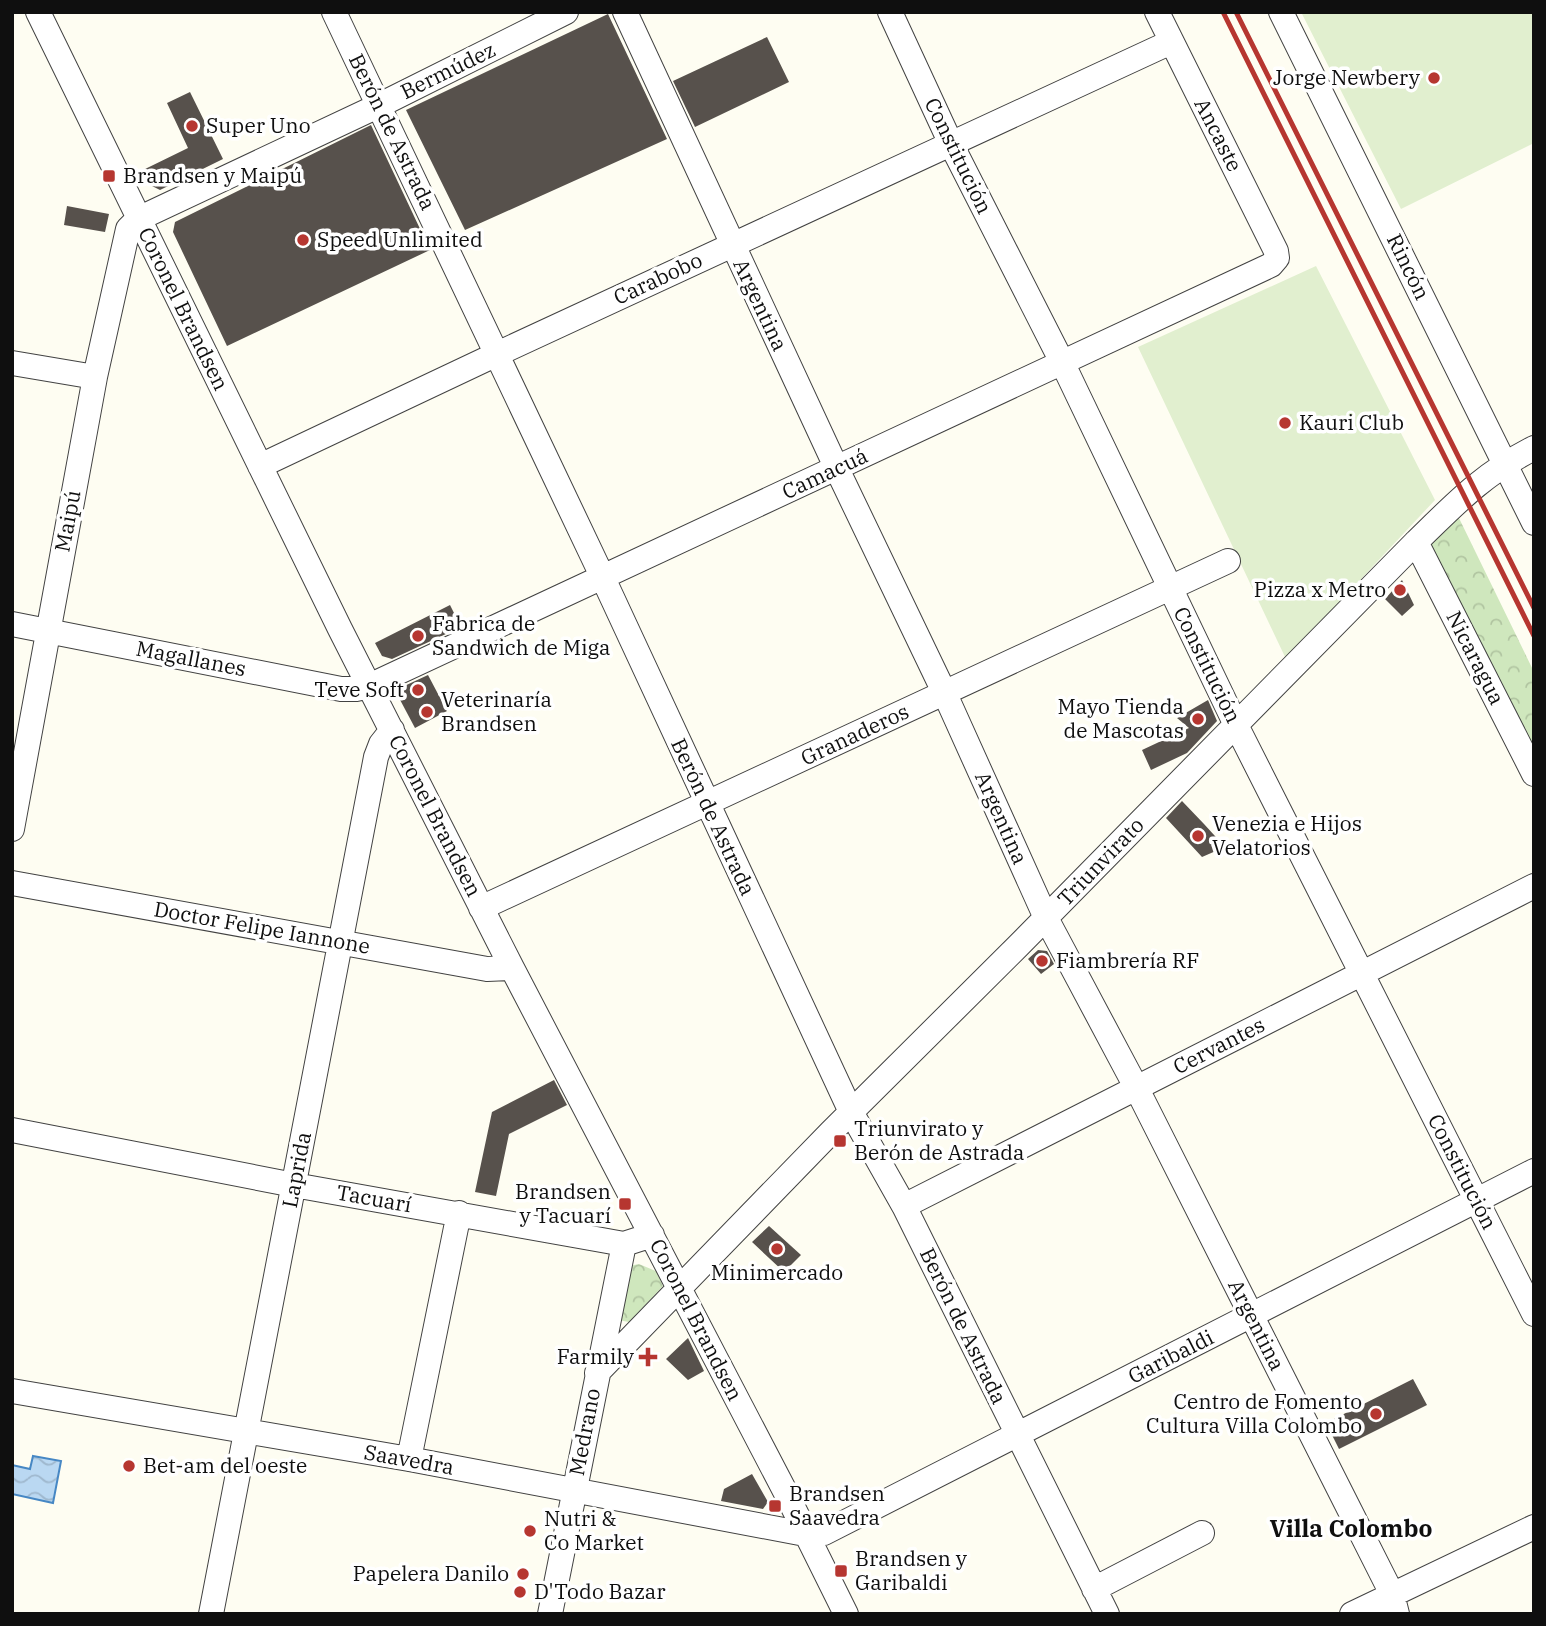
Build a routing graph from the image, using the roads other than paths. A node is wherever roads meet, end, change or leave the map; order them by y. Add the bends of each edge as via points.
1 (38, 12) edge
2 (334, 12) edge
3 (566, 12) edge
4 (625, 12) edge
5 (890, 12) edge
6 (1157, 12) edge
7 (1281, 12) edge
8 (1171, 41) junction
9 (380, 105) junction
10 (951, 144) junction
11 (138, 219) junction
12 (732, 244) junction
13 (1277, 258) joint
14 (497, 354) junction
15 (12, 363) edge
16 (1063, 364) junction
17 (95, 377) junction
18 (1534, 448) edge
19 (1505, 463) junction
20 (260, 466) junction
21 (837, 469) junction
22 (1534, 523) edge
23 (1416, 542) junction
24 (1228, 561) dead end
25 (603, 578) junction
26 (1168, 588) junction
27 (12, 624) edge
28 (47, 630) junction
29 (369, 686) junction
30 (945, 694) junction
31 (1236, 724) junction
32 (392, 730) junction
33 (1534, 774) edge
34 (706, 803) junction
35 (12, 829) edge
36 (12, 883) edge
37 (1534, 886) edge
38 (481, 908) junction
39 (1046, 918) junction
40 (340, 943) junction
41 (512, 968) junction
42 (1362, 973) junction
43 (1136, 1087) junction
44 (851, 1112) junction
45 (12, 1130) edge
46 (1534, 1171) edge
47 (294, 1185) junction
48 (1475, 1200) junction
49 (904, 1206) junction
50 (458, 1213) junction
51 (652, 1235) junction
52 (624, 1244) junction
53 (679, 1288) junction
54 (1534, 1314) edge
55 (1251, 1316) junction
56 (597, 1373) junction
57 (12, 1391) edge
58 (248, 1433) junction
59 (1017, 1435) junction
60 (409, 1459) junction
61 (573, 1491) junction
62 (1534, 1527) edge
63 (1202, 1533) dead end
64 (805, 1534) junction
65 (1094, 1589) junction
66 (1395, 1604) edge
67 (211, 1614) edge
68 (550, 1614) edge
69 (846, 1614) edge
70 (1107, 1614) edge
71 (1352, 1614) edge

1 - 11 street, Coronel Brandsen
2 - 9 street, Berón de Astrada
3 - 9 street, Bermúdez
4 - 12 street, Argentina
5 - 10 street, Constitución
6 - 8 street, Ancaste
7 - 19 street, Rincón
8 - 10 street, Carabobo
8 - 13 street, Ancaste
9 - 11 street, Bermúdez
9 - 14 street, Berón de Astrada
10 - 12 street, Carabobo
10 - 16 street, Constitución
11 - 17 street, Maipú via 125,239
11 - 20 street, Coronel Brandsen
12 - 14 street, Carabobo
12 - 21 street, Argentina
13 - 16 street, Camacuá via 1271,265
14 - 20 street, Carabobo
14 - 25 street, Berón de Astrada
15 - 17 street
16 - 21 street, Camacuá
16 - 26 street, Constitución
17 - 28 street, Maipú
18 - 19 street, Triunvirato
19 - 22 street, Rincón
19 - 23 street, Triunvirato
20 - 29 street, Coronel Brandsen
21 - 25 street, Camacuá
21 - 30 street, Argentina
23 - 31 street, Triunvirato
23 - 33 street, Nicaragua
24 - 26 street, Granaderos
25 - 29 street, Camacuá
25 - 34 street, Berón de Astrada
26 - 30 street, Granaderos
26 - 31 street, Constitución
27 - 28 street, Magallanes
28 - 29 street, Magallanes via 341,689
28 - 35 street, Maipú
29 - 32 street, Coronel Brandsen
30 - 34 street, Granaderos
30 - 39 street, Argentina
31 - 39 street, Triunvirato
31 - 42 street, Constitución
32 - 38 street, Coronel Brandsen
32 - 40 street, Laprida via 376,757
34 - 38 street, Granaderos
34 - 44 street, Berón de Astrada
36 - 40 street, Doctor Felipe Iannone
37 - 42 street, Cervantes
38 - 41 street, Coronel Brandsen
39 - 43 street, Argentina
39 - 44 street, Triunvirato
40 - 41 street, Doctor Felipe Iannone via 487,970
40 - 47 street, Laprida
41 - 51 street, Coronel Brandsen
42 - 43 street, Cervantes
42 - 48 street, Constitución
43 - 49 street, Cervantes
43 - 55 street, Argentina
44 - 49 street, Berón de Astrada
44 - 53 street, Triunvirato
45 - 47 street, Tacuarí
46 - 48 street, Garibaldi
47 - 50 street, Tacuarí
47 - 58 street, Laprida
48 - 54 street, Constitución
48 - 55 street, Garibaldi
49 - 59 street, Berón de Astrada
50 - 52 street, Tacuarí
50 - 60 street
51 - 52 street, Tacuarí
51 - 53 street, Coronel Brandsen
52 - 56 street, Medrano
53 - 56 street, Medrano
53 - 64 street, Coronel Brandsen
55 - 59 street, Garibaldi
55 - 66 street, Argentina
56 - 61 street, Medrano
57 - 58 street, Saavedra
58 - 60 street, Saavedra
58 - 67 street, Laprida
59 - 64 street, Garibaldi via 824,1533
59 - 65 street, Berón de Astrada
60 - 61 street, Saavedra
61 - 64 street, Saavedra
61 - 68 street, Medrano
62 - 66 street
63 - 65 street
64 - 69 street, Coronel Brandsen
65 - 70 street, Berón de Astrada
66 - 71 street

